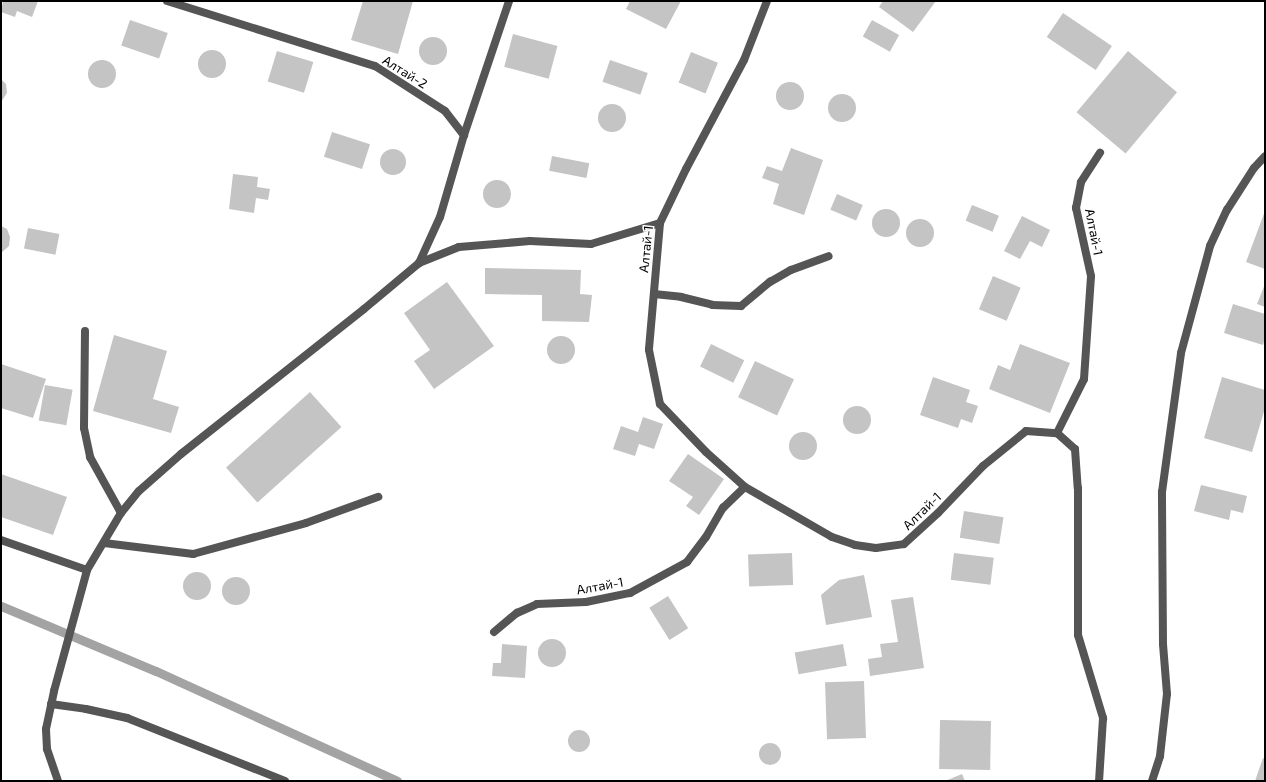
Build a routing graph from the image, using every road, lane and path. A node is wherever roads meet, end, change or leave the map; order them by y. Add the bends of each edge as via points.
1 (167, 1) edge
2 (510, 1) edge
3 (767, 1) edge
4 (464, 135) junction
5 (1100, 153) dead end
6 (1265, 156) edge
7 (660, 223) junction
8 (829, 256) dead end
9 (419, 263) junction
10 (654, 294) junction
11 (85, 332) dead end
12 (1057, 434) junction
13 (745, 487) junction
14 (378, 497) dead end
15 (121, 513) junction
16 (1, 540) edge
17 (104, 543) junction
18 (87, 570) junction
19 (494, 632) dead end
20 (51, 704) junction
21 (58, 781) edge
22 (285, 781) edge
23 (1099, 781) edge
24 (1152, 781) edge

1 - 4 street, Алтай-2 via 375,66 445,111
2 - 4 street
3 - 7 street, Алтай-1 via 744,60
4 - 9 street via 440,217
5 - 12 street, Алтай-1 via 1081,182 1076,208 1091,276 1084,379
6 - 24 street via 1254,168 1227,210 1210,246 1181,353 1162,492 1163,644 1167,694 1160,756
7 - 9 street via 591,244 530,240 459,247
7 - 10 street, Алтай-1
8 - 10 street via 791,270 770,282 741,306 712,305 681,297
9 - 15 street via 181,454 139,491
10 - 13 street, Алтай-1 via 649,350 660,404 706,452
11 - 15 street via 84,428 90,456
12 - 13 street, Алтай-1 via 1026,431 983,466 904,544 876,548 855,545 814,528
12 - 23 street via 1075,449 1078,488 1078,635 1103,718
13 - 19 street, Алтай-1 via 722,508 688,562 630,593 586,602 537,604 517,613
14 - 17 street via 306,523 193,554
15 - 17 street
16 - 18 street
17 - 18 street
18 - 20 street
20 - 21 street via 46,729 47,749
20 - 22 street via 127,718

